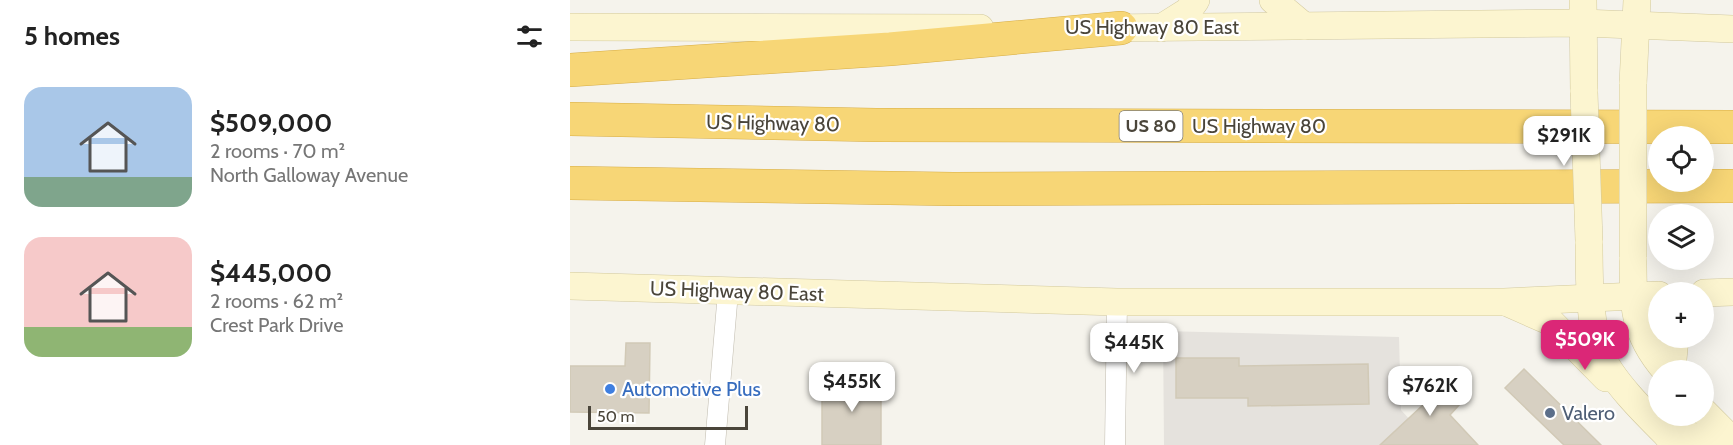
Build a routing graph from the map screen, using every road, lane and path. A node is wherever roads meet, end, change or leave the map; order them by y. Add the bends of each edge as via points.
1 (1196, 0) edge
2 (1273, 0) edge
3 (1583, 12) edge
4 (1637, 12) edge
5 (1304, 26) junction
6 (570, 27) edge
7 (1121, 28) junction
8 (1161, 28) junction
9 (1733, 29) edge
10 (570, 70) edge
11 (570, 119) edge
12 (1733, 127) edge
13 (570, 183) edge
14 (1733, 186) edge
15 (570, 286) edge
16 (728, 292) junction
17 (1732, 292) edge
18 (1714, 293) edge
19 (1646, 296) edge
20 (1590, 297) junction
21 (1714, 298) edge
22 (1117, 302) junction
23 (1504, 302) junction
24 (1658, 360) edge
25 (1645, 412) junction
26 (1714, 422) edge
27 (1672, 440) edge
28 (1733, 441) edge
29 (715, 445) edge
30 (1115, 445) edge
31 (1711, 445) edge

1 - 8 main road via 1188,11
2 - 5 main road
3 - 4 main road, US Highway 80 East
3 - 5 main road, US Highway 80 East
3 - 20 main road, bridge
4 - 9 main road, US Highway 80 East
4 - 19 main road, bridge via 1633,257
5 - 8 main road, US Highway 80 East
6 - 7 main road, US Highway 80 East
7 - 8 main road, US Highway 80 East
7 - 10 highway via 891,49
11 - 12 highway, US Highway 80 / US 80 via 876,125
13 - 14 highway via 953,189
15 - 16 main road, US Highway 80 East
16 - 22 main road, US Highway 80 East
16 - 29 street
17 - 18 main road
17 - 21 main road
19 - 20 main road, US Highway 80 East
19 - 24 main road via 1642,339
20 - 23 main road, US Highway 80 East
20 - 25 main road via 1600,353
22 - 23 main road, US Highway 80 East
22 - 30 street
23 - 25 main road via 1551,322 1593,367
25 - 27 main road
26 - 28 main road
27 - 31 main road via 1692,436

